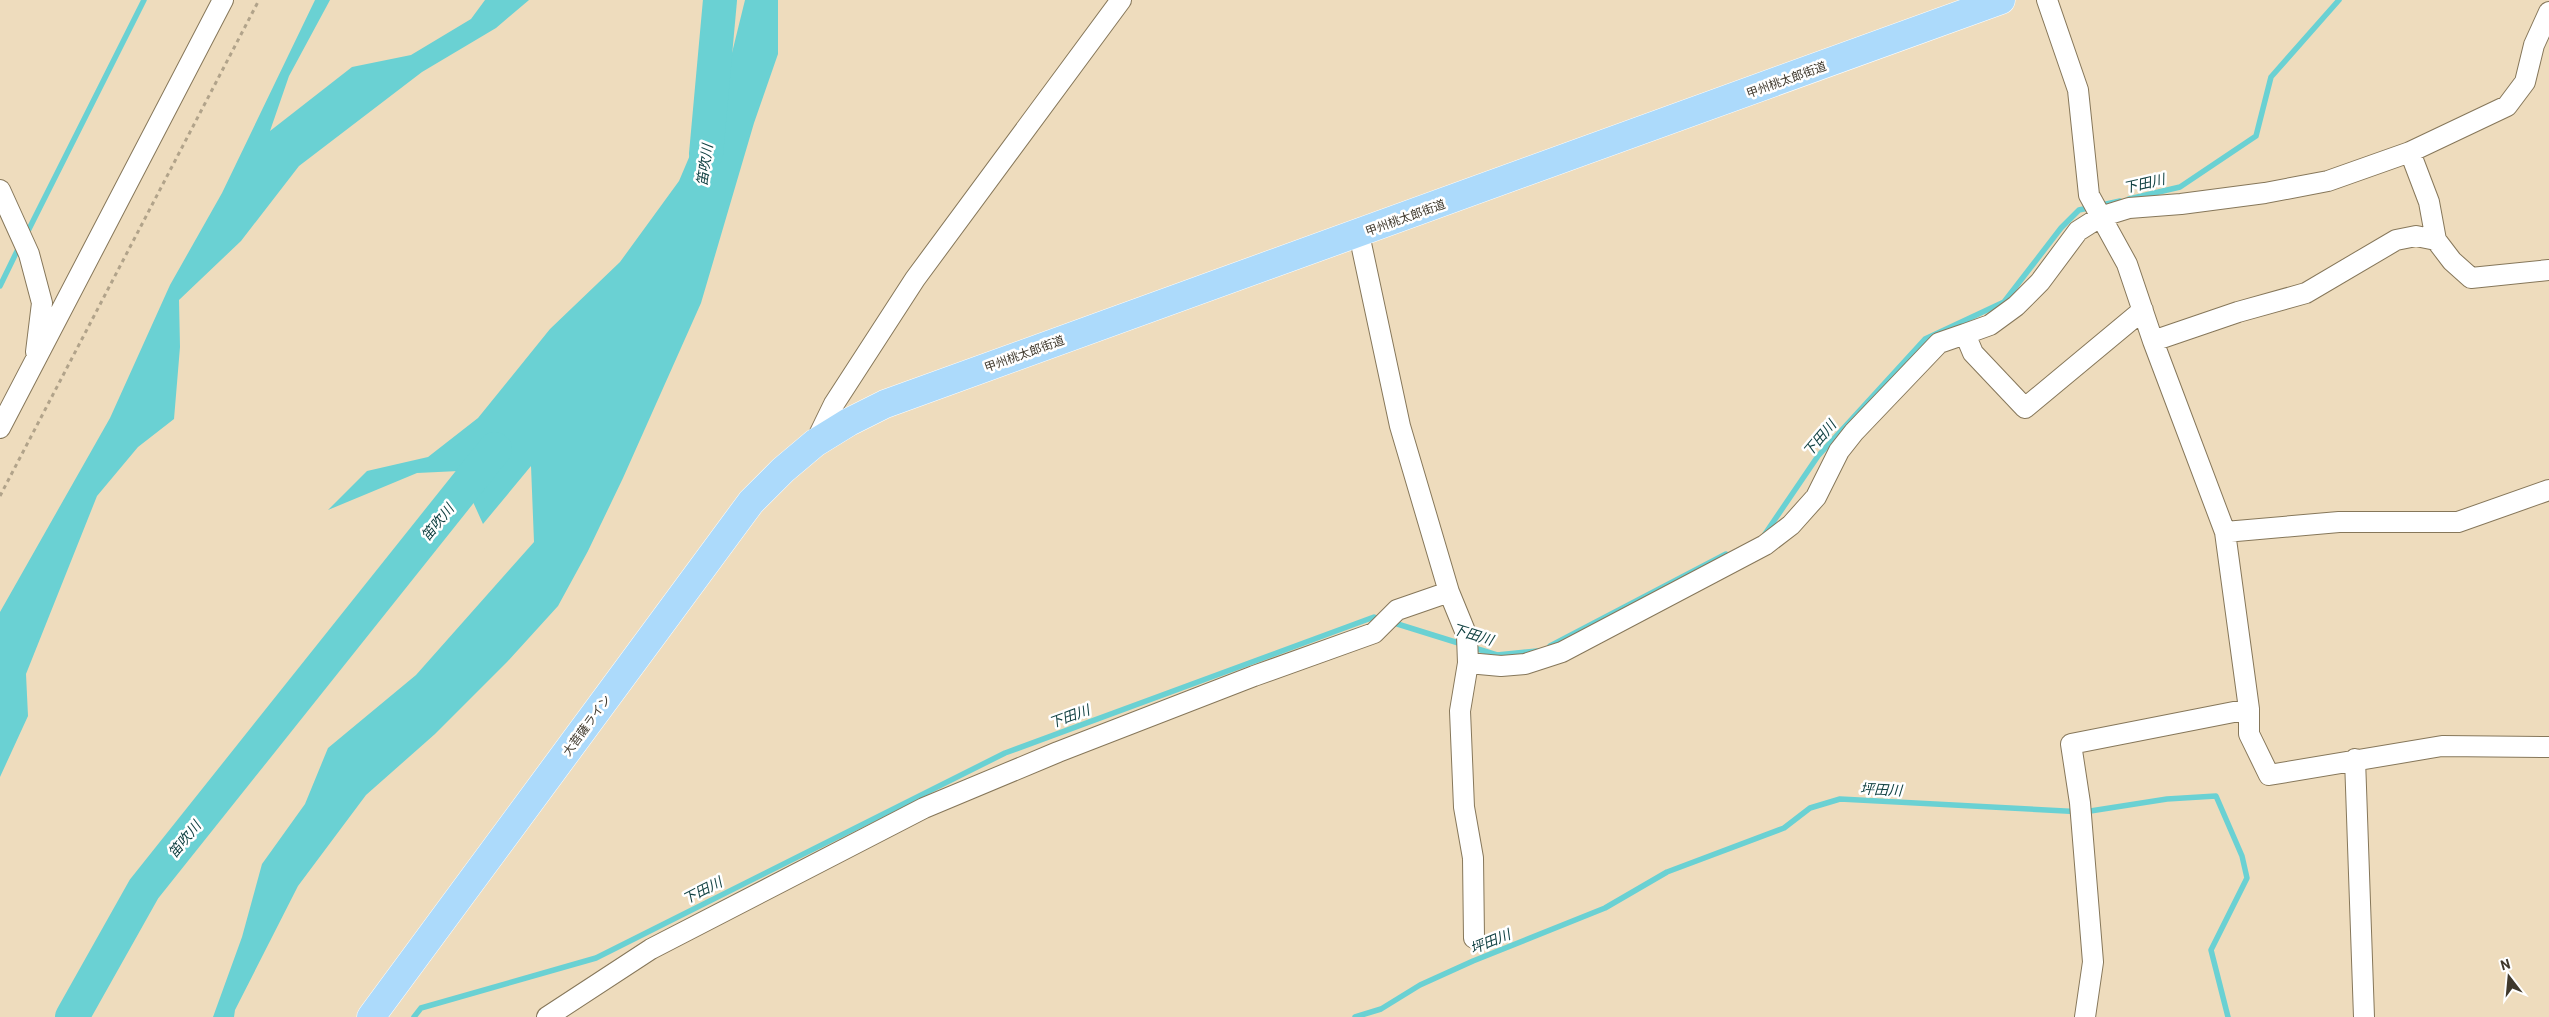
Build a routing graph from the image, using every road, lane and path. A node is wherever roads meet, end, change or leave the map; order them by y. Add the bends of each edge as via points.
1 (223, 0) edge
2 (259, 0) edge
3 (1121, 0) edge
4 (2001, 0) edge
5 (2047, 0) edge
6 (2549, 12) edge
7 (2410, 152) junction
8 (0, 190) edge
9 (2100, 217) junction
10 (1359, 234) junction
11 (2436, 240) junction
12 (2549, 270) edge
13 (2142, 310) junction
14 (1965, 334) junction
15 (2153, 341) junction
16 (34, 364) junction
17 (0, 428) edge
18 (815, 444) junction
19 (2549, 490) edge
20 (0, 496) edge
21 (2225, 532) junction
22 (1449, 592) junction
23 (1468, 661) junction
24 (2249, 708) junction
25 (2549, 747) edge
26 (2355, 759) junction
27 (1474, 938) dead end
28 (371, 1017) edge
29 (547, 1017) edge
30 (2085, 1017) edge
31 (2364, 1017) edge

1 - 16 street
2 - 20 path
3 - 18 street via 915,279 834,404
4 - 10 highway, 甲州桃太郎街道
5 - 9 street via 2078,90 2089,195
6 - 7 street via 2534,45 2525,82 2506,106
7 - 9 street via 2328,181 2246,196 2129,208
7 - 11 street via 2429,202
8 - 16 street via 29,254 42,302
9 - 13 street via 2127,264
9 - 14 street via 2078,231 2040,282 2016,306 1990,325
10 - 18 highway, 甲州桃太郎街道 via 933,385 867,413
10 - 22 street via 1400,426
11 - 12 street via 2471,278
11 - 15 street via 2416,236 2396,240 2306,293
13 - 14 street via 2025,408 1973,353
13 - 15 street
14 - 23 street via 1939,343 1854,432 1839,451 1816,497 1791,525 1766,544 1562,652 1525,664 1501,666
15 - 21 street
16 - 17 street
18 - 28 highway, 大菩薩ライン via 751,502
19 - 21 street via 2458,522 2339,522
21 - 24 street
22 - 23 street via 1467,636
22 - 29 street via 1397,610 1374,634 1236,683 924,808 651,949
23 - 27 street via 1460,711 1464,807 1472,858
24 - 26 street via 2249,734 2268,775
24 - 30 street via 2071,744 2093,962
25 - 26 street via 2442,746
26 - 31 street

